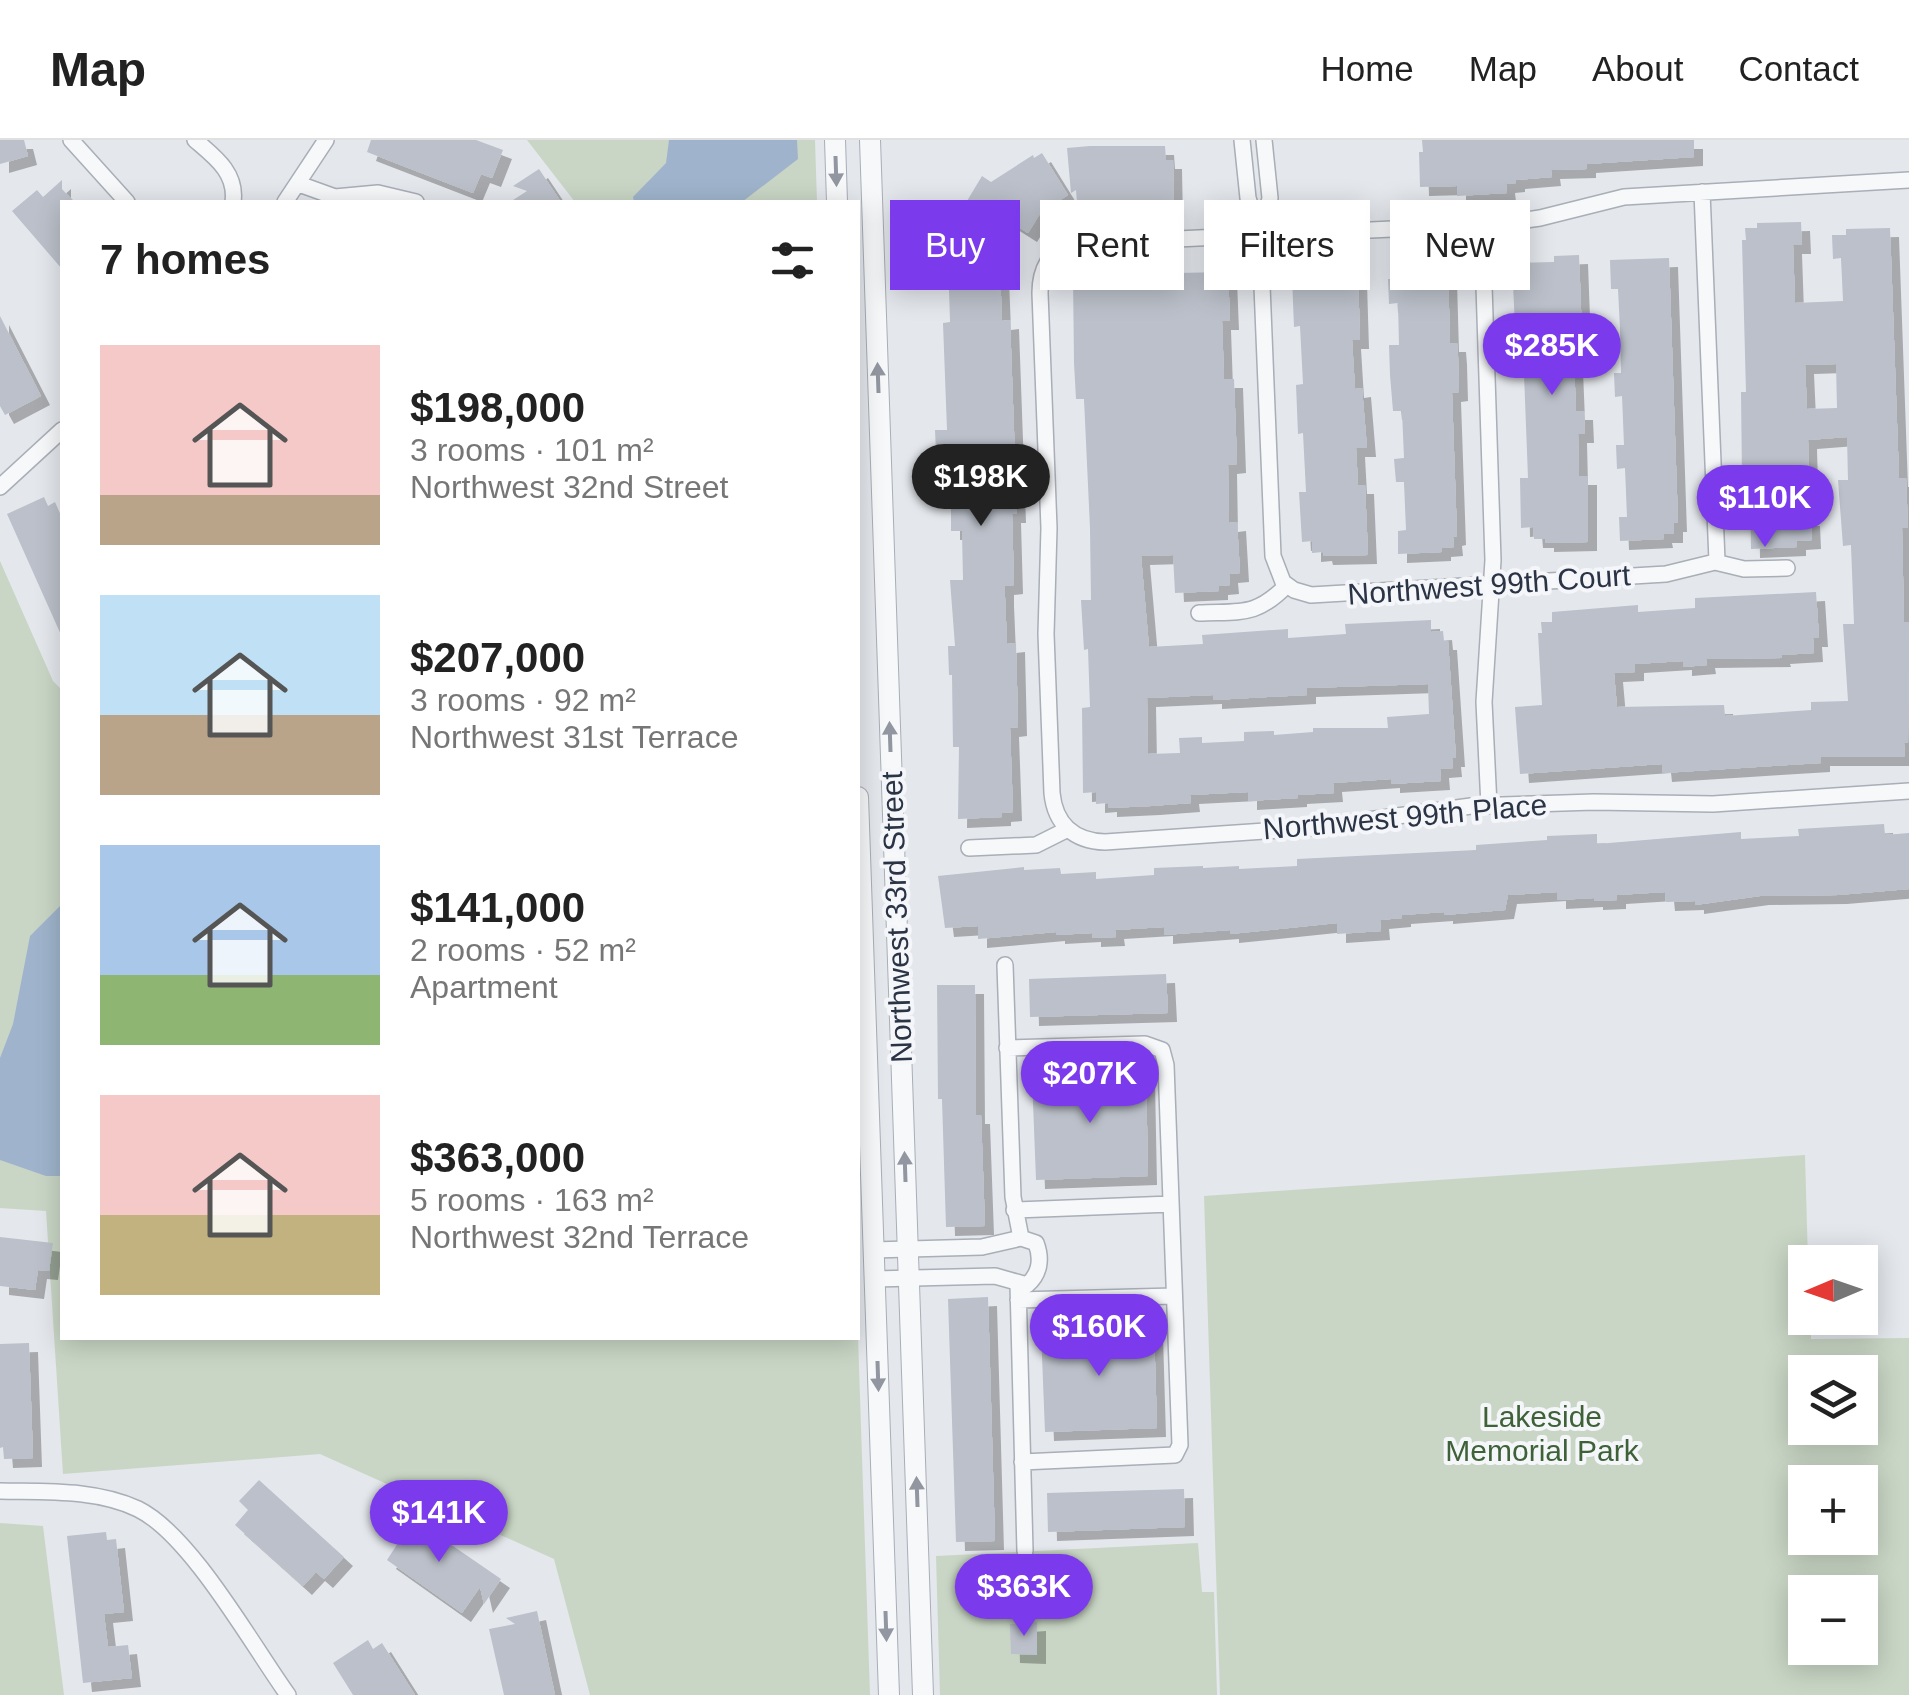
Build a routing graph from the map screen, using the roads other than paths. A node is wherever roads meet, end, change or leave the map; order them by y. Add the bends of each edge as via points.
1 (71, 140) edge
2 (195, 140) edge
3 (326, 140) edge
4 (835, 140) edge
5 (870, 140) edge
6 (1242, 140) edge
7 (1264, 140) edge
8 (1909, 180) edge
9 (298, 184) junction
10 (1702, 192) junction
11 (334, 199) edge
12 (125, 200) edge
13 (233, 200) edge
14 (287, 200) edge
15 (408, 200) edge
16 (837, 200) edge
17 (1249, 200) edge
18 (1269, 200) edge
19 (1530, 219) edge
20 (1204, 238) edge
21 (1262, 290) edge
22 (1484, 290) edge
23 (60, 432) edge
24 (0, 487) edge
25 (1717, 562) junction
26 (1787, 568) dead end
27 (1493, 584) junction
28 (1287, 585) junction
29 (1199, 613) dead end
30 (1909, 791) edge
31 (1490, 806) junction
32 (1068, 829) junction
33 (969, 848) dead end
34 (860, 857) edge
35 (1004, 965) dead end
36 (1008, 1048) junction
37 (1171, 1204) junction
38 (1014, 1210) junction
39 (1021, 1238) junction
40 (1000, 1242) junction
41 (873, 1250) junction
42 (908, 1250) junction
43 (874, 1278) junction
44 (909, 1278) junction
45 (1002, 1278) junction
46 (1018, 1293) junction
47 (1174, 1296) junction
48 (1022, 1462) junction
49 (0, 1491) edge
50 (1025, 1551) dead end
51 (288, 1695) edge
52 (889, 1695) edge
53 (923, 1695) edge

1 - 12 street
2 - 13 street via 228,174
3 - 9 street
4 -> 16 street
42 -> 5 street, Northwest 33rd Street
6 - 17 street
7 - 18 street
8 - 10 street
9 - 11 street
9 - 14 street
10 - 19 street via 1624,197
10 - 25 street
11 - 15 street via 378,192
20 - 32 street via 1066,246 1043,268 1053,801
21 - 28 street via 1272,546
22 - 27 street
23 - 24 street
25 - 26 street, Northwest 99th Court
25 - 27 street, Northwest 99th Court via 1666,574
27 - 28 street, Northwest 99th Court via 1318,596
27 - 31 street via 1484,702
28 - 29 street via 1257,609
30 - 31 street, Northwest 99th Place via 1714,804
31 - 32 street, Northwest 99th Place via 1105,842
32 - 33 street via 1036,845
34 - 41 street, Northwest 33rd Street
35 - 36 street
36 - 37 street via 1160,1048
36 - 38 street
37 - 38 street
37 - 47 street
38 - 39 street
39 - 40 street
39 - 46 street via 1036,1243 1039,1264
40 - 42 street
40 - 45 street
41 - 42 street
41 - 43 street, Northwest 33rd Street
42 - 44 street, Northwest 33rd Street
43 - 44 street
43 -> 52 street, Northwest 33rd Street
44 - 45 street
53 -> 44 street, Northwest 33rd Street
45 - 46 street
46 - 47 street
46 - 48 street
47 - 48 street via 1177,1454
48 - 50 street
49 - 51 street via 100,1497 156,1520 187,1551

